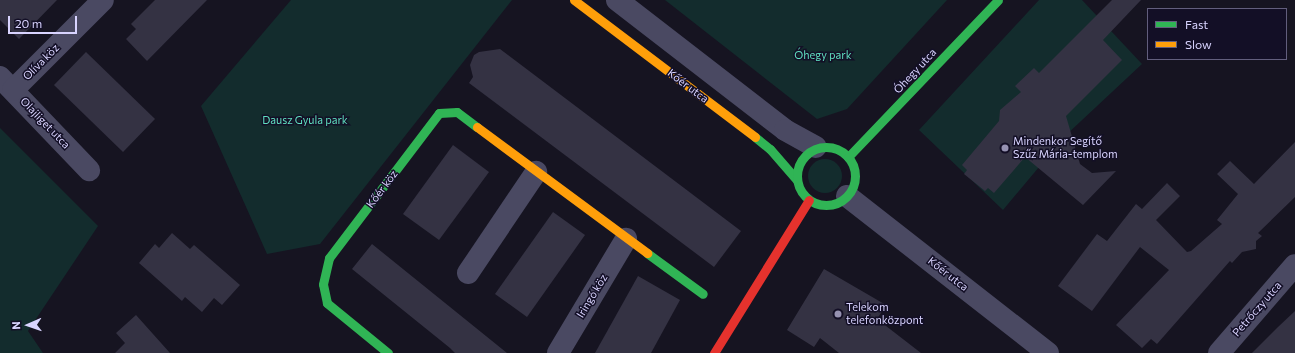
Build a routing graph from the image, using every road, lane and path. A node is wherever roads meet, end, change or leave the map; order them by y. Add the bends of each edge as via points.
1 (103, 0) edge
2 (574, 0) edge
3 (617, 0) edge
4 (998, 0) edge
5 (7, 84) edge
6 (816, 147) junction
7 (848, 157) junction
8 (89, 170) dead end
9 (536, 172) junction
10 (796, 178) junction
11 (847, 196) junction
12 (809, 200) junction
13 (626, 240) junction
14 (1295, 265) edge
15 (468, 273) dead end
16 (703, 294) dead end
17 (388, 353) edge
18 (558, 353) edge
19 (714, 353) edge
20 (1048, 353) edge
21 (1219, 353) edge

1 - 5 street, Olíva köz
2 - 10 street, Kőér utca via 770,149
3 - 6 street via 785,130
4 - 7 street, Óhegy utca
5 - 8 street, Olajliget utca
6 - 7 street via 828,146
6 - 10 street via 801,158
7 - 11 street via 855,172 854,184
9 - 13 street, Kőér köz
9 - 15 street
9 - 17 street, Kőér köz via 457,112 439,113 329,258 323,284 327,303
10 - 12 street via 799,188
11 - 12 street via 837,203 824,205
11 - 20 street, Kőér utca
12 - 19 street
13 - 16 street, Kőér köz
13 - 18 street, Iringó köz
14 - 21 street, Petrőczy utca

